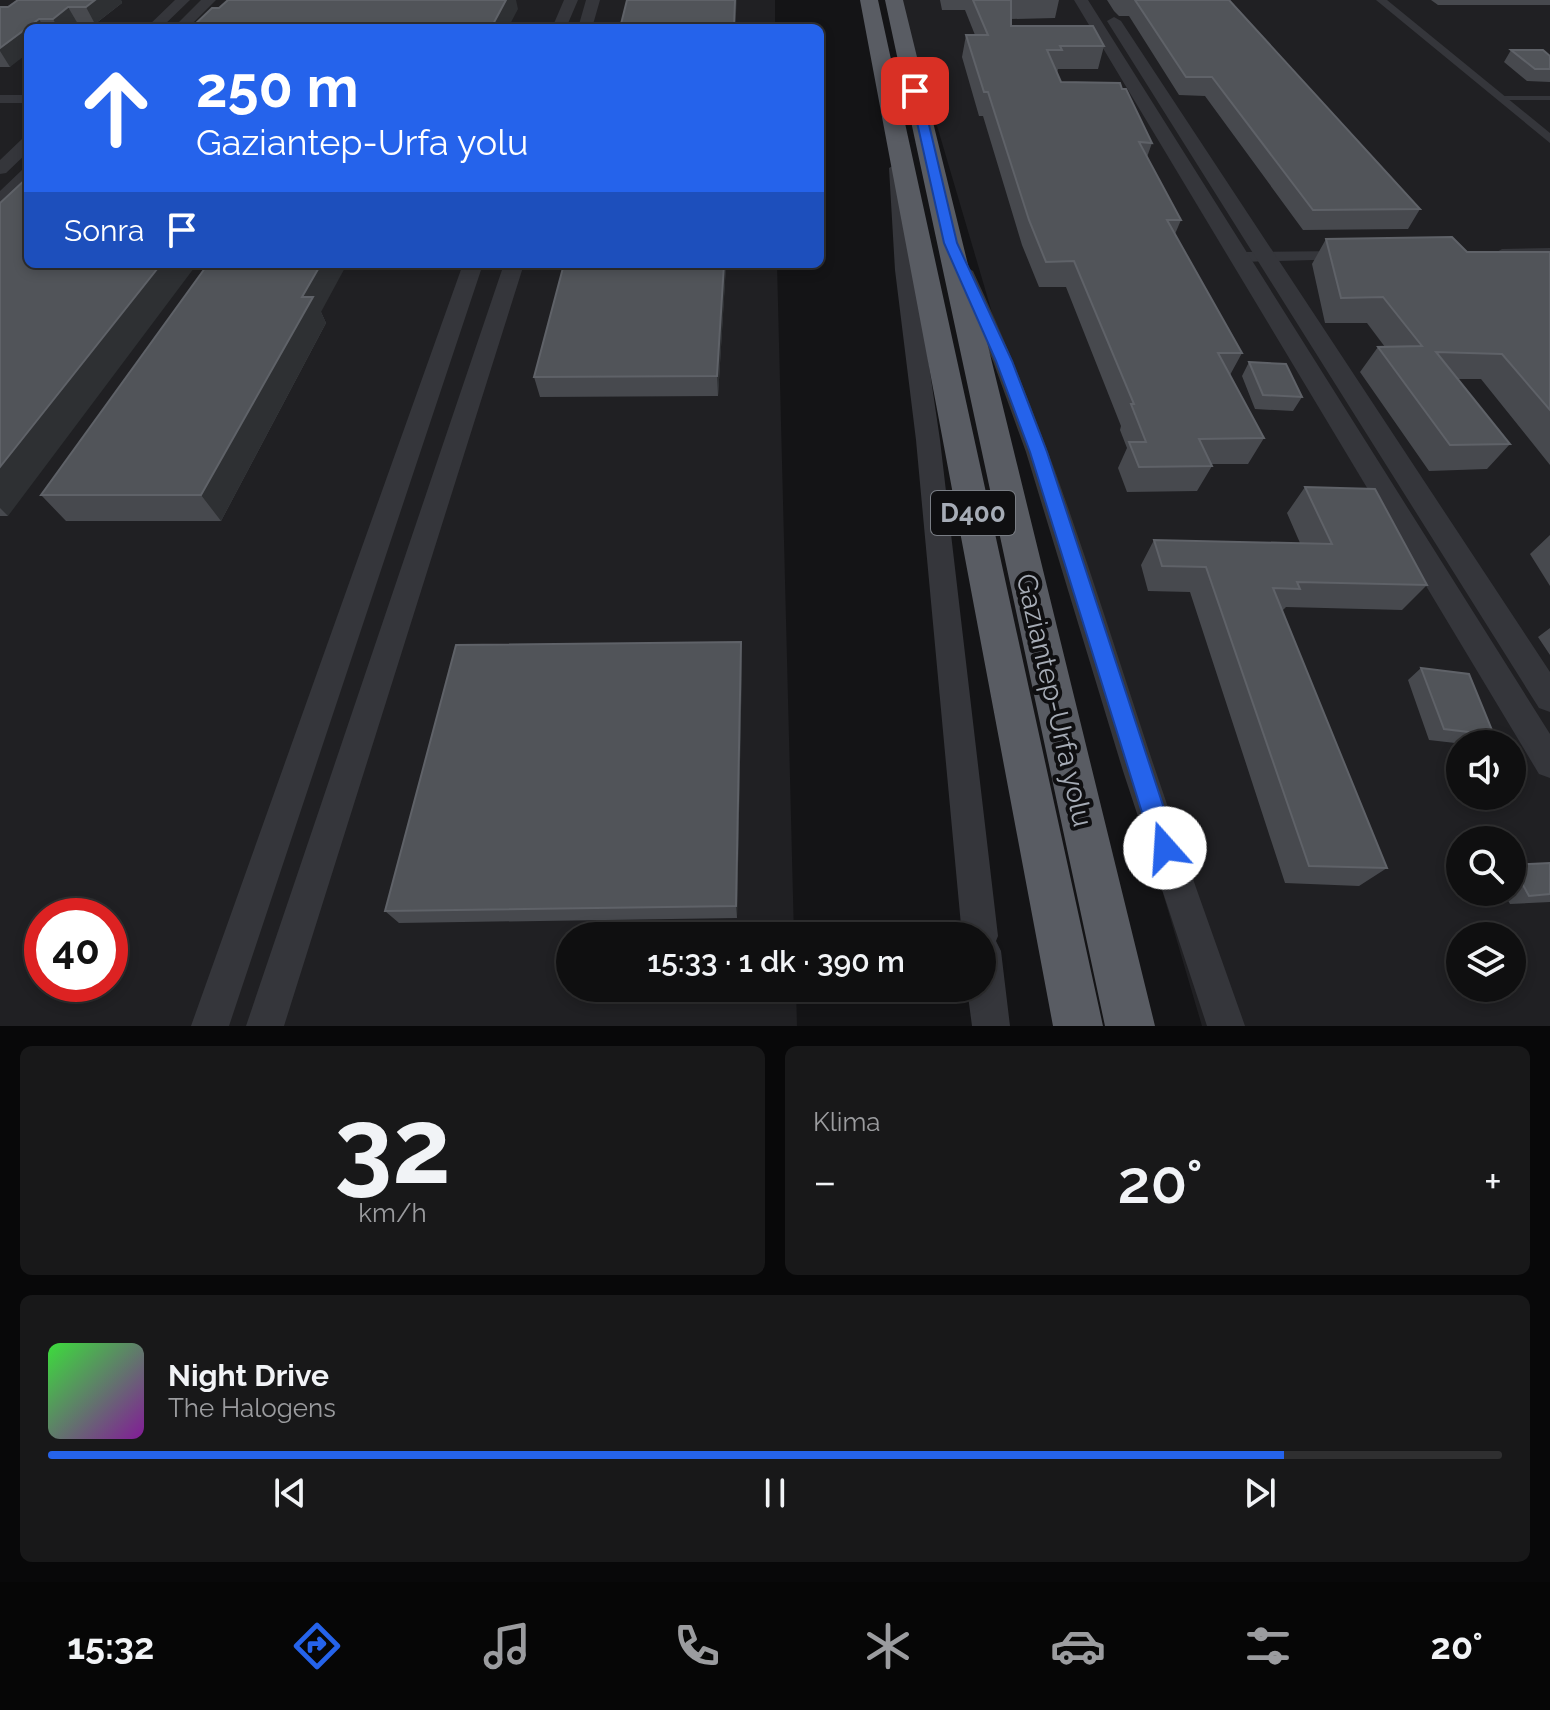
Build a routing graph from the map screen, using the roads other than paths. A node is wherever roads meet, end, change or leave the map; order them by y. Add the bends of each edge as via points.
1 (183, 0) edge
2 (209, 0) edge
3 (571, 0) edge
4 (593, 0) edge
5 (869, 0) edge
6 (894, 0) edge
7 (1081, 0) edge
8 (1100, 0) edge
9 (1381, 0) edge
10 (157, 24) edge
11 (184, 24) edge
12 (561, 24) edge
13 (586, 24) edge
14 (1501, 98) junction
15 (1550, 98) edge
16 (0, 99) edge
17 (24, 99) edge
18 (1550, 139) edge
19 (898, 144) junction
20 (24, 147) edge
21 (0, 169) edge
22 (24, 178) edge
23 (0, 201) edge
24 (950, 243) junction
25 (1550, 252) edge
26 (1487, 253) edge
27 (1360, 255) edge
28 (1241, 257) junction
29 (1265, 257) junction
30 (472, 268) edge
31 (513, 268) edge
32 (1550, 698) edge
33 (1550, 763) edge
34 (978, 922) edge
35 (988, 1002) edge
36 (210, 1026) edge
37 (265, 1026) edge
38 (991, 1026) edge
39 (1078, 1026) edge
40 (1130, 1026) edge
41 (1226, 1026) edge

1 - 10 street
2 - 11 street
3 - 12 street
4 - 13 street
5 - 19 highway, Gaziantep-Urfa yolu / D400
6 - 24 highway, Gaziantep-Urfa yolu / D400
7 - 28 street
8 - 29 street
9 - 14 street
14 - 15 lane
14 - 18 street
16 - 17 street
19 - 34 street via 898,223 923,391
19 - 39 highway, Gaziantep-Urfa yolu / D400
20 - 21 street
22 - 23 street
24 - 40 highway, Gaziantep-Urfa yolu / D400
24 - 41 street via 1038,452
25 - 26 street
27 - 29 street
28 - 29 street
28 - 33 street
29 - 32 street
30 - 36 street
31 - 37 street
35 - 38 street

